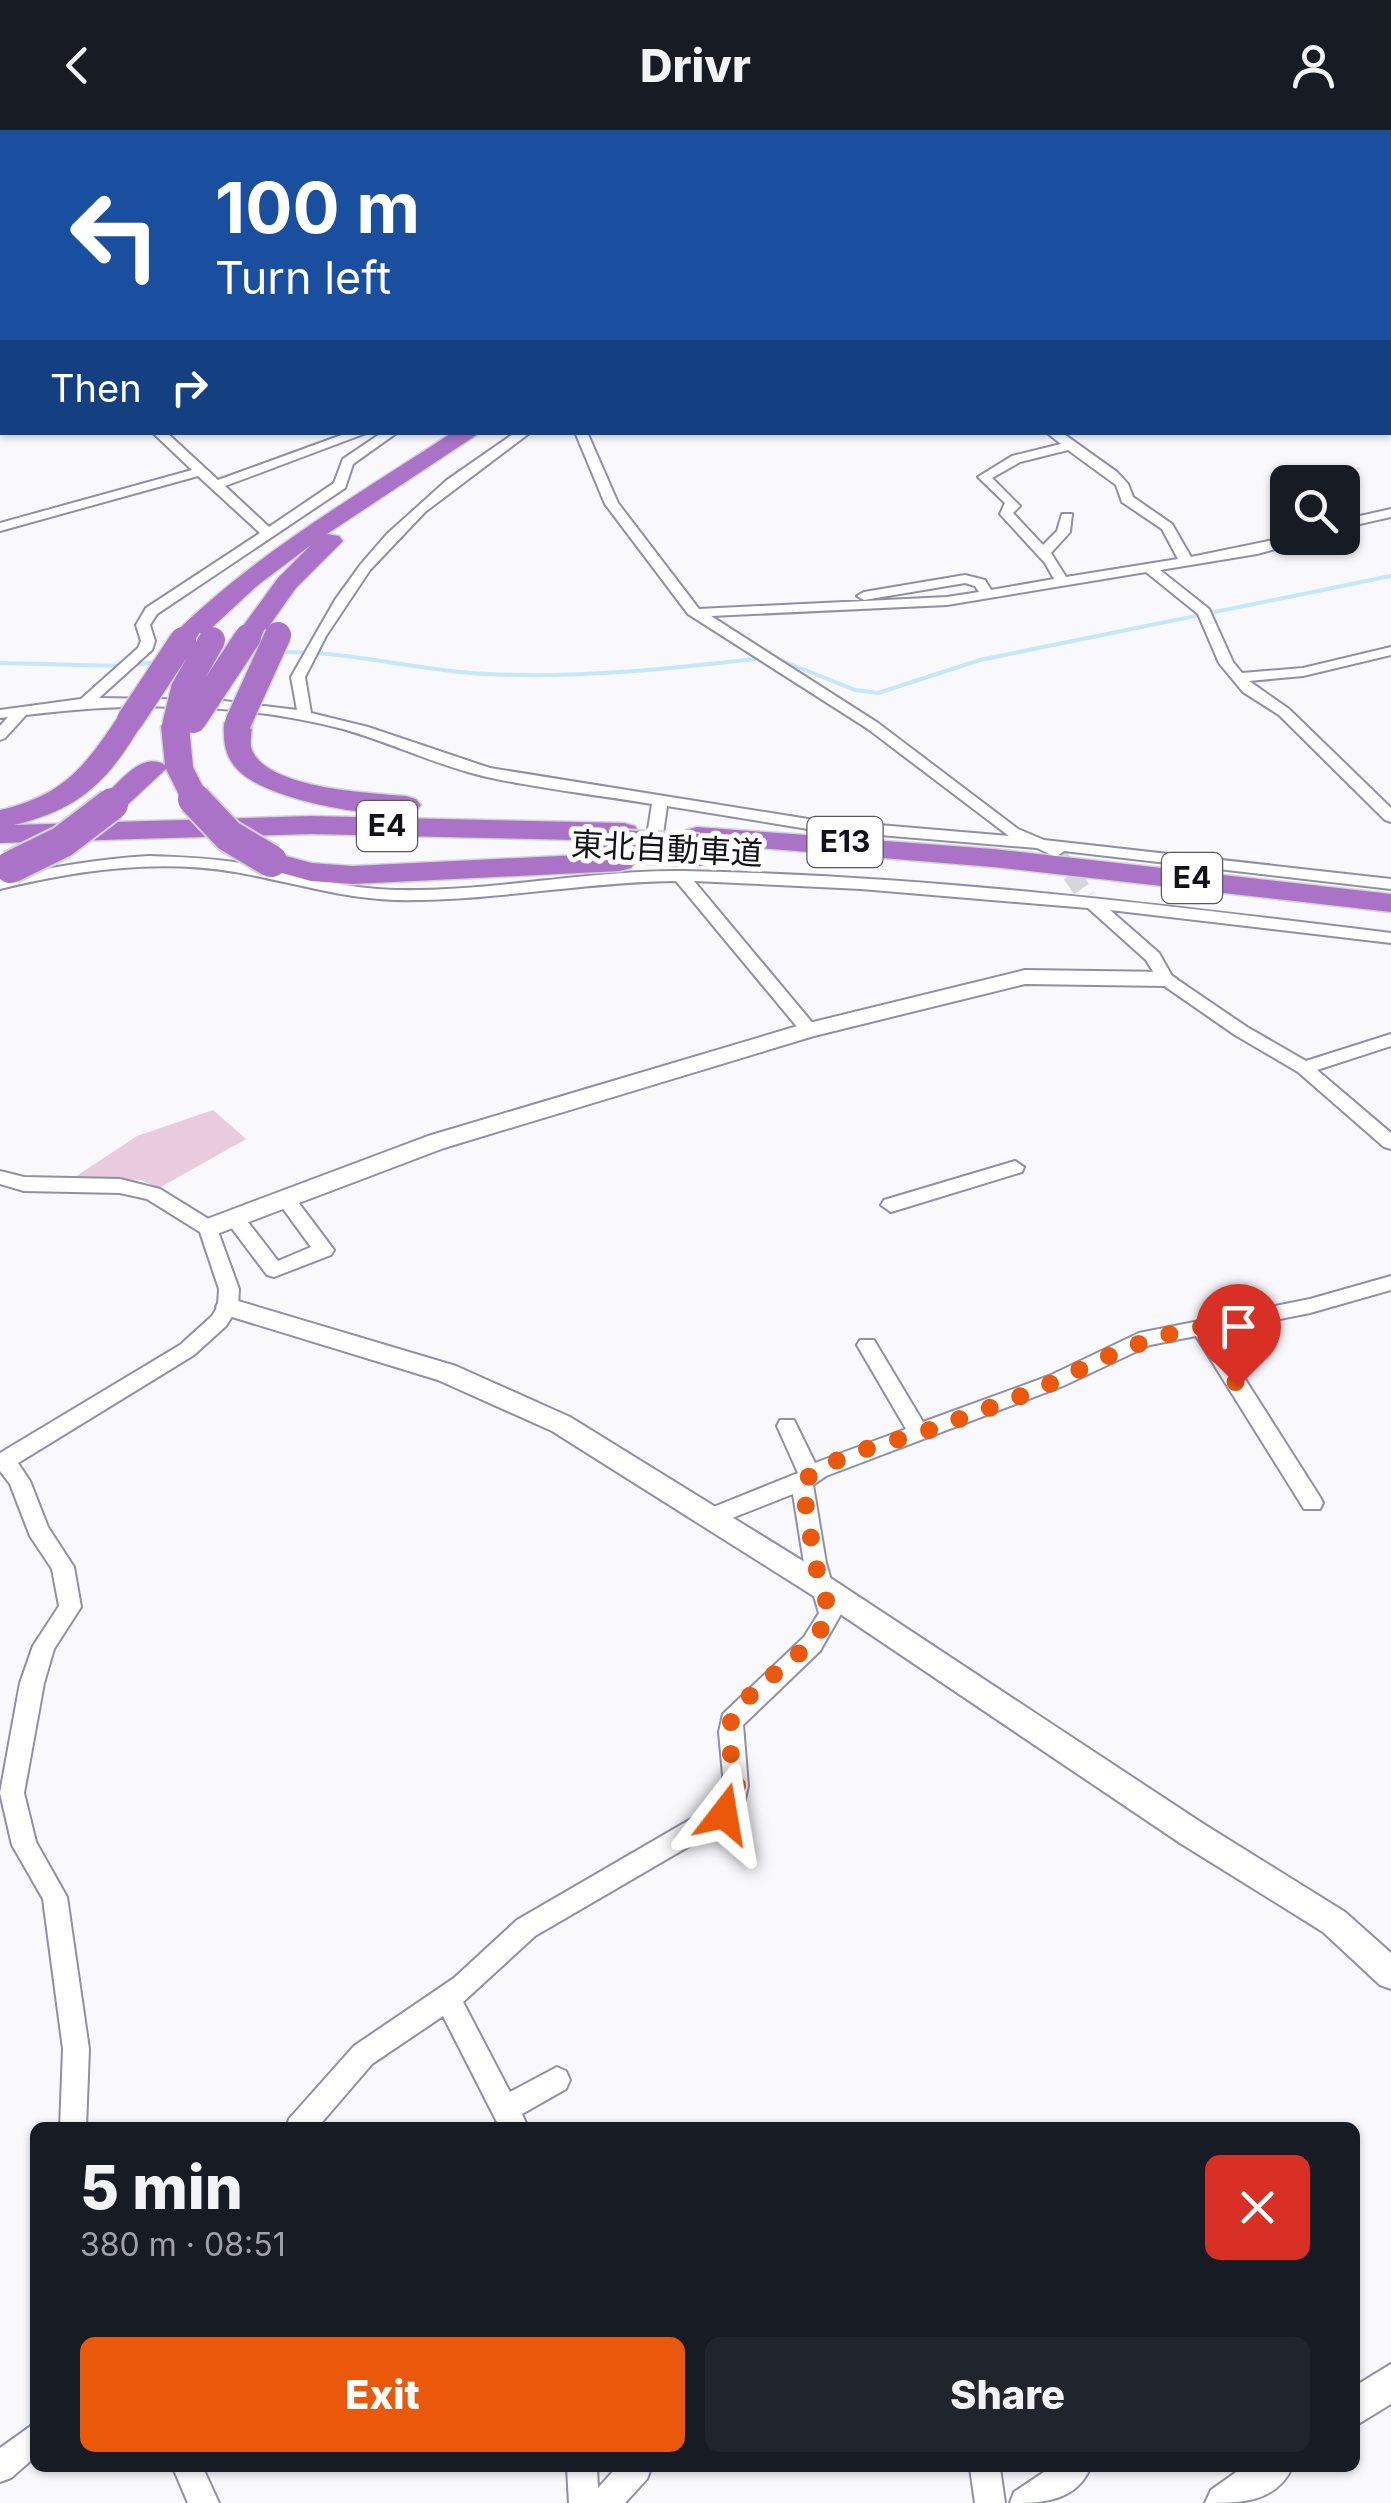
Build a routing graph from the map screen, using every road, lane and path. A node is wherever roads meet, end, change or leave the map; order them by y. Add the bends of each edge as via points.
1 (161, 435) edge
2 (355, 435) edge
3 (388, 435) edge
4 (464, 435) edge
5 (482, 435) edge
6 (520, 435) edge
7 (582, 435) edge
8 (1055, 435) edge
9 (1068, 446) junction
10 (201, 471) junction
11 (216, 485) junction
12 (369, 503) junction
13 (1391, 514) edge
14 (1067, 517) dead end
15 (1360, 520) edge
16 (0, 527) edge
17 (268, 533) junction
18 (1270, 546) edge
19 (1044, 552) junction
20 (1188, 562) junction
21 (1149, 568) junction
22 (1062, 582) junction
23 (696, 612) junction
24 (198, 640) junction
25 (1391, 651) edge
26 (1238, 678) junction
27 (85, 702) junction
28 (21, 712) junction
29 (0, 714) edge
30 (303, 716) junction
31 (185, 724) junction
32 (0, 734) edge
33 (152, 768) dead end
34 (660, 803) junction
35 (1391, 817) edge
36 (0, 819) edge
37 (0, 834) edge
38 (623, 841) junction
39 (1049, 848) junction
40 (695, 850) junction
41 (3, 867) edge
42 (956, 869) joint
43 (648, 876) junction
44 (1391, 884) edge
45 (1089, 900) junction
46 (1391, 903) edge
47 (1391, 918) edge
48 (1391, 938) edge
49 (1166, 979) junction
50 (810, 1030) junction
51 (1391, 1040) edge
52 (1304, 1068) junction
53 (1391, 1144) edge
54 (1015, 1167) dead end
55 (0, 1177) edge
56 (285, 1199) junction
57 (891, 1205) dead end
58 (234, 1218) junction
59 (208, 1228) junction
60 (1391, 1282) edge
61 (228, 1307) junction
62 (1201, 1327) junction
63 (866, 1345) dead end
64 (786, 1426) dead end
65 (919, 1434) junction
66 (2, 1462) edge
67 (806, 1479) junction
68 (1312, 1503) dead end
69 (709, 1518) junction
70 (822, 1587) junction
71 (1391, 1974) edge
72 (447, 1998) junction
73 (557, 2080) dead end
74 (510, 2118) edge
75 (72, 2122) edge
76 (310, 2122) edge
77 (1391, 2382) edge
78 (1360, 2404) edge
79 (30, 2442) edge
80 (0, 2467) edge
81 (193, 2472) edge
82 (582, 2472) edge
83 (632, 2472) edge
84 (986, 2472) edge
85 (1070, 2472) edge
86 (1267, 2472) edge
87 (204, 2503) edge
88 (584, 2503) edge
89 (605, 2503) edge
90 (990, 2503) edge
91 (1025, 2503) edge
92 (1224, 2503) edge

1 - 10 street
2 - 11 street
3 - 17 street via 347,462 340,485
4 - 12 highway, E13
5 - 12 highway
6 - 30 street via 436,494 362,567 298,677
7 - 23 street via 612,504
8 - 9 street
9 - 19 street via 984,475 1012,504 1008,514
9 - 20 street via 1112,475 1127,499 1167,527
10 - 11 street
10 - 16 street
11 - 17 street
12 - 24 highway, E13
12 - 31 highway, E13, bridge via 300,568
12 - 38 highway, E13, bridge via 319,565 278,636 238,723 236,750 248,766 305,792
13 - 15 street
14 - 19 street
17 - 27 street via 151,611 143,626 146,650
18 - 20 street
19 - 22 street
20 - 21 street
21 - 22 street
21 - 26 street via 1207,616
22 - 23 street via 988,595 966,579 868,595 846,607
23 - 39 street via 873,726 1012,832
24 - 31 highway, E13, bridge via 184,689
24 - 36 highway, E13, bridge via 130,720 106,764 80,788
25 - 26 street via 1303,672
26 - 35 street via 1297,723
27 - 28 street
27 - 30 street via 218,704
28 - 29 street
28 - 32 street
30 - 34 street via 350,726 456,766
31 - 38 highway, E13, bridge via 179,766 194,799 230,836 272,861 311,872 354,875
33 - 41 highway, bridge via 62,842
34 - 39 street
34 - 43 street
37 - 38 highway, 東北自動車道 / E4 via 310,826
38 - 40 highway, E13
38 - 41 highway, 東北自動車道 / E4 via 308,839
39 - 44 street
40 - 42 highway, E13
40 - 43 street
40 - 45 street
40 - 46 highway, 東北自動車道 / E4 via 993,858
40 - 50 street
41 - 43 street via 218,865 317,888 384,894
42 - 47 highway, E4
45 - 48 street
45 - 49 street via 1154,958
49 - 50 street via 1025,977
49 - 52 street
50 - 56 street via 436,1142
51 - 52 street
52 - 53 street
54 - 57 street
55 - 59 street via 24,1184 136,1188
56 - 58 street
56 - 58 street via 324,1250 274,1270
58 - 59 street
59 - 61 street via 229,1289
60 - 62 street
61 - 66 street via 186,1350
61 - 69 street via 447,1373 521,1403
62 - 65 street via 1146,1338
62 - 68 street
63 - 65 street
64 - 67 street
65 - 67 street
66 - 75 street via 20,1481 38,1530 63,1567 70,1607 44,1646 32,1682 12,1793 24,1845 55,1897 76,2048
67 - 69 street
67 - 70 street
69 - 70 street
70 - 71 street via 1334,1922
70 - 72 street via 830,1614 812,1644 730,1720 738,1784 732,1808 538,1920
72 - 74 street
72 - 76 street via 363,2055
73 - 74 street
77 - 78 street
79 - 80 street
81 - 87 street
82 - 88 street
83 - 89 street
84 - 90 street
85 - 91 street
86 - 92 street

